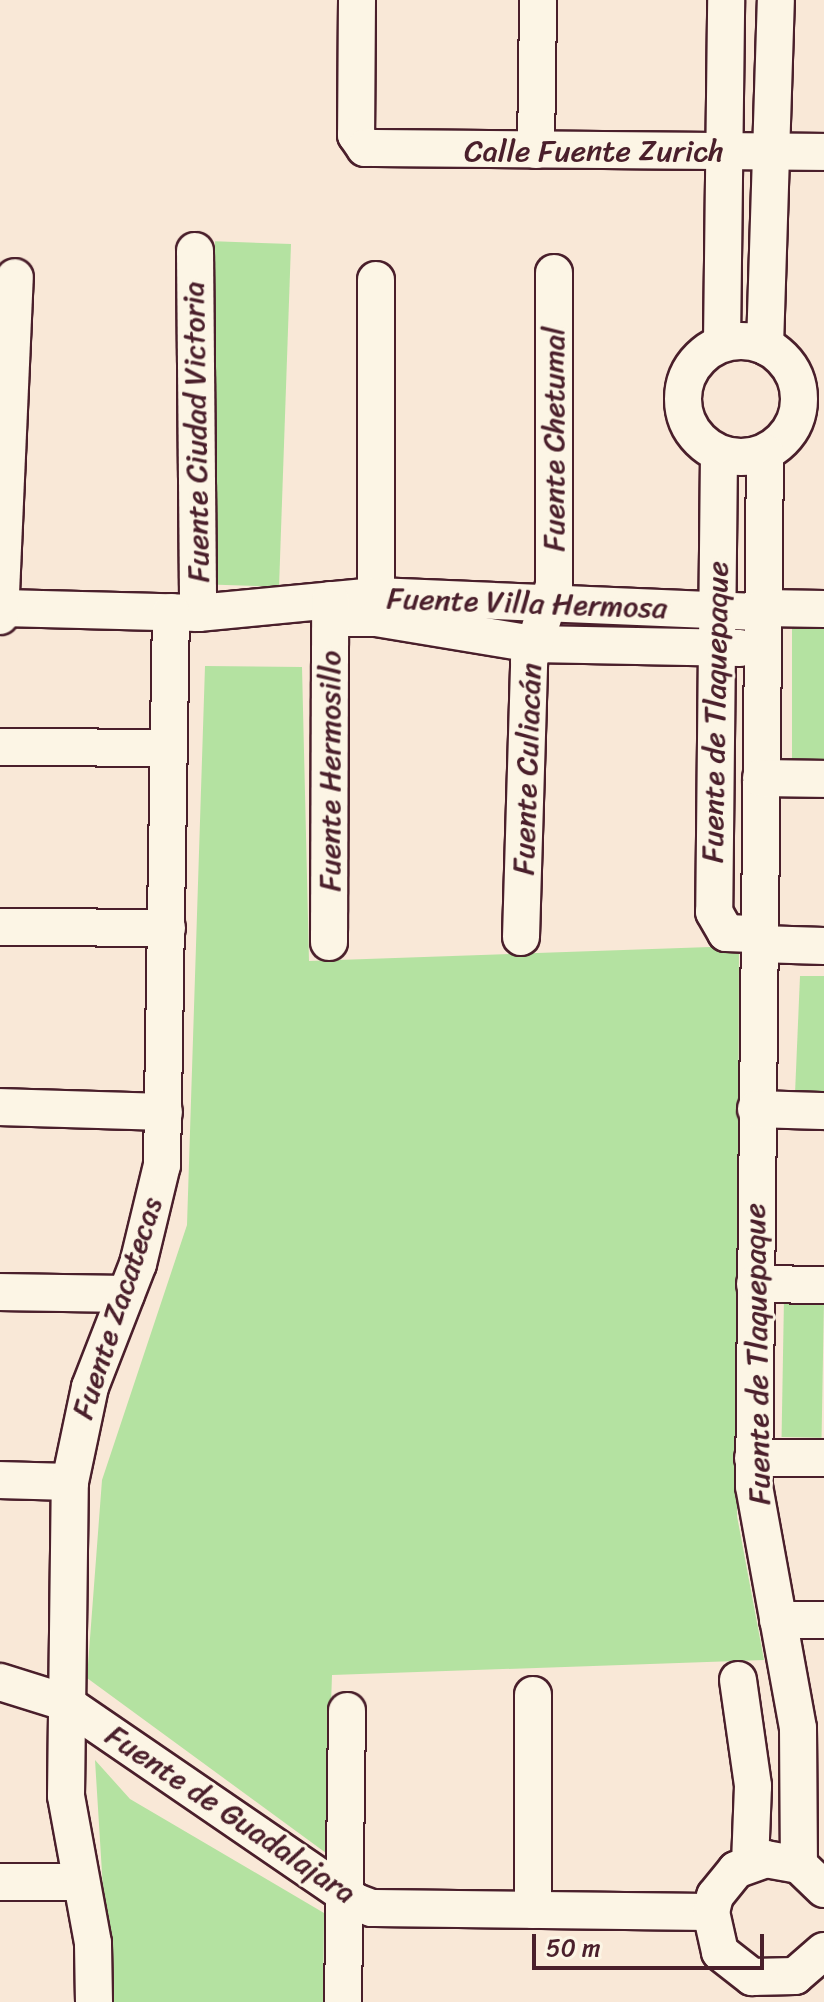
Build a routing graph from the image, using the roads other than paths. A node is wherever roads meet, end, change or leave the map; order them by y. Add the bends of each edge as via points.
1 (357, 0) edge
2 (538, 0) edge
3 (726, 0) edge
4 (776, 0) edge
5 (536, 150) junction
6 (725, 151) junction
7 (771, 152) junction
8 (824, 152) edge
9 (195, 251) dead end
10 (554, 273) dead end
11 (15, 277) dead end
12 (376, 280) dead end
13 (722, 343) junction
14 (765, 346) junction
15 (809, 375) edge
16 (810, 423) edge
17 (765, 453) junction
18 (719, 454) junction
19 (551, 605) junction
20 (376, 607) junction
21 (330, 609) junction
22 (824, 609) edge
23 (715, 610) junction
24 (763, 610) junction
25 (2, 612) edge
26 (184, 612) junction
27 (533, 644) junction
28 (715, 648) junction
29 (761, 648) junction
30 (0, 747) edge
31 (169, 748) junction
32 (761, 778) junction
33 (824, 779) edge
34 (0, 927) edge
35 (167, 928) junction
36 (521, 937) dead end
37 (759, 939) junction
38 (329, 942) dead end
39 (824, 946) edge
40 (0, 1107) edge
41 (756, 1109) junction
42 (824, 1111) edge
43 (164, 1112) junction
44 (755, 1284) junction
45 (824, 1285) edge
46 (0, 1292) edge
47 (126, 1294) junction
48 (753, 1458) junction
49 (824, 1458) edge
50 (0, 1480) edge
51 (70, 1482) junction
52 (778, 1620) junction
53 (824, 1620) edge
54 (738, 1680) dead end
55 (0, 1682) edge
56 (533, 1695) dead end
57 (64, 1702) junction
58 (347, 1711) dead end
59 (812, 1799) edge
60 (750, 1863) junction
61 (811, 1877) edge
62 (0, 1882) edge
63 (81, 1882) junction
64 (345, 1895) junction
65 (533, 1910) junction
66 (711, 1912) junction
67 (824, 1951) edge
68 (795, 1989) edge
69 (752, 1990) edge
70 (94, 2002) edge
71 (343, 2002) edge

1 - 5 street, Calle Fuente Zurich via 356,135 365,148
2 - 5 street
3 - 6 street
4 - 7 street
5 - 6 street, Calle Fuente Zurich
6 - 7 street, Calle Fuente Zurich
6 - 13 street
7 - 8 street, Calle Fuente Zurich
7 - 14 street
9 - 26 street, Fuente Ciudad Victoria
10 - 19 street, Fuente Chetumal
11 - 25 street
12 - 20 street
13 - 14 street
13 - 18 street via 690,368 683,387 689,427
14 - 15 street
15 - 16 street via 799,398
16 - 17 street
17 - 18 street
17 - 24 street, Fuente de Tlaquepaque
18 - 23 street, Fuente de Tlaquepaque
19 - 20 street, Fuente Villa Hermosa
19 - 23 street, Fuente Villa Hermosa
19 - 27 street, Fuente Culiacán
20 - 21 street, Fuente Villa Hermosa
20 - 27 street, Fuente Villa Hermosa
21 - 26 street, Fuente Villa Hermosa
21 - 38 street, Fuente Hermosillo
22 - 24 street, Fuente Villa Hermosa
23 - 24 street, Fuente Villa Hermosa
23 - 28 street, Fuente de Tlaquepaque
24 - 29 street, Fuente de Tlaquepaque
25 - 26 street, Fuente Villa Hermosa
26 - 31 street, Fuente Zacatecas
27 - 28 street, Fuente Villa Hermosa
27 - 36 street, Fuente Culiacán
28 - 29 street, Fuente Villa Hermosa
28 - 37 street, Fuente de Tlaquepaque via 714,912 726,933
29 - 32 street, Fuente de Tlaquepaque
30 - 31 street
31 - 35 street, Fuente Zacatecas
32 - 33 street
32 - 37 street, Fuente de Tlaquepaque
34 - 35 street
35 - 43 street, Fuente Zacatecas
37 - 39 street
37 - 41 street, Fuente de Tlaquepaque
40 - 43 street
41 - 42 street
41 - 44 street, Fuente de Tlaquepaque
43 - 47 street, Fuente Zacatecas via 162,1165
44 - 45 street
44 - 48 street, Fuente de Tlaquepaque
46 - 47 street
47 - 51 street, Fuente Zacatecas via 90,1387
48 - 49 street
48 - 52 street, Fuente de Tlaquepaque
50 - 51 street
51 - 57 street, Fuente Zacatecas
52 - 53 street
52 - 59 street, Fuente de Tlaquepaque
54 - 60 street via 753,1786
55 - 57 street, Fuente de Guadalajara
56 - 65 street
57 - 63 street, Fuente Zacatecas via 66,1796
57 - 64 street, Fuente de Guadalajara
58 - 64 street
59 - 61 street, Fuente de Tlaquepaque
60 - 61 street via 783,1860
60 - 66 street via 724,1882
62 - 63 street
63 - 70 street, Fuente Zacatecas via 93,1943
64 - 65 street, Fuente de Guadalajara via 372,1908
64 - 71 street
65 - 66 street, Fuente de Guadalajara
66 - 69 street via 720,1952
67 - 68 street
68 - 69 street

